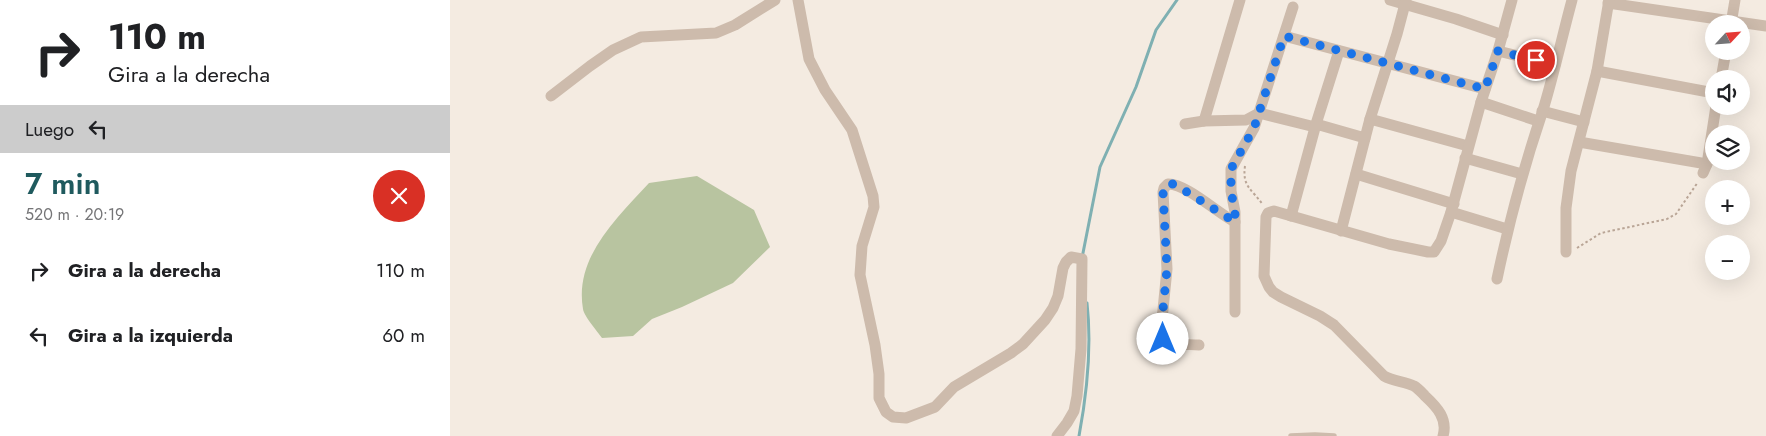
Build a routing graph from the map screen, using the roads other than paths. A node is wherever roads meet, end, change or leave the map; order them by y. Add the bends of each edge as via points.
1 (775, 0) edge
2 (798, 0) edge
3 (1240, 0) edge
4 (1390, 0) edge
5 (1512, 0) edge
6 (1572, 0) edge
7 (1735, 0) edge
8 (1405, 2) edge
9 (1608, 2) edge
10 (1293, 7) dead end
11 (1733, 15) edge
12 (1705, 18) edge
13 (1750, 24) edge
14 (1766, 26) edge
15 (1284, 36) junction
16 (1502, 36) junction
17 (1339, 51) junction
18 (1498, 51) junction
19 (1389, 63) junction
20 (1555, 65) junction
21 (1597, 71) junction
22 (1485, 89) junction
23 (1705, 91) edge
24 (551, 96) dead end
25 (1481, 102) junction
26 (1258, 113) junction
27 (1714, 115) edge
28 (1540, 116) junction
29 (1370, 119) junction
30 (1204, 121) junction
31 (1584, 122) junction
32 (1185, 124) dead end
33 (1316, 125) junction
34 (1365, 138) junction
35 (1579, 142) junction
36 (1468, 146) junction
37 (1465, 158) junction
38 (1356, 174) junction
39 (1522, 174) junction
40 (1452, 208) junction
41 (1291, 216) junction
42 (1235, 222) junction
43 (1507, 229) junction
44 (1341, 231) junction
45 (1566, 252) road end
46 (1497, 279) dead end
47 (1235, 312) dead end
48 (1199, 344) dead end
49 (1057, 436) edge
50 (1291, 436) edge
51 (1334, 436) edge
52 (1443, 436) edge

1 - 24 street via 716,33 641,38 613,50
2 - 49 street via 809,59 852,130 873,196 874,207 862,246 860,275 875,345 879,398 883,407 893,417 906,418 935,407 954,387 1023,344 1053,308 1063,268 1071,257 1082,259 1081,349 1074,411
3 - 30 street
4 - 8 street
5 - 16 street
6 - 20 street
7 - 11 street
8 - 16 street
8 - 19 street
9 - 12 street
9 - 21 street
10 - 15 street
13 - 14 street
15 - 17 street
15 - 26 street
16 - 18 street
17 - 19 street
17 - 33 street
18 - 20 street
18 - 22 street
19 - 22 street
19 - 29 street
20 - 28 street
21 - 23 street
21 - 31 street
22 - 25 street
25 - 28 street
25 - 36 street
26 - 30 street via 1246,120
26 - 33 street
26 - 42 street via 1250,136 1231,169
27 - 35 street via 1705,169
28 - 31 street
28 - 39 street
29 - 34 street
29 - 36 street
30 - 32 street
31 - 35 street
33 - 34 street
33 - 41 street
34 - 38 street
35 - 45 street via 1571,171
36 - 37 street
37 - 39 street
37 - 40 street
38 - 40 street
38 - 44 street
39 - 43 street
40 - 43 street
40 - 44 street via 1434,252
41 - 44 street
41 - 52 street via 1274,211 1268,213 1264,276 1273,292 1334,325 1384,376 1413,385 1440,410
42 - 47 street
42 - 48 street via 1174,184 1164,188 1167,269 1161,330 1163,339 1174,344
43 - 46 street
50 - 51 lane

